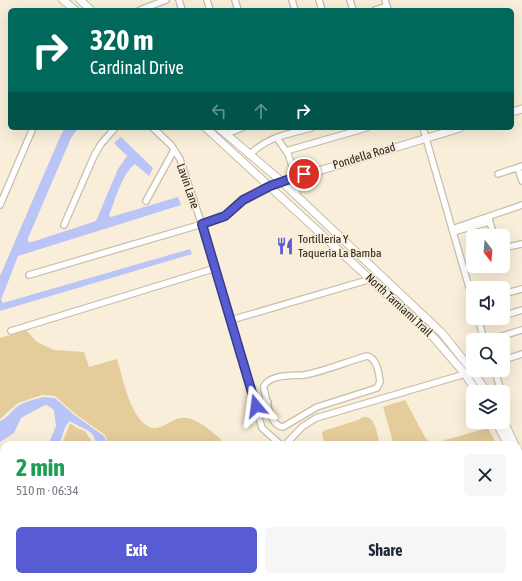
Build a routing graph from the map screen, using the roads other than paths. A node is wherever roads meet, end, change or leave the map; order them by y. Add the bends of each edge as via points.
1 (63, 0) edge
2 (80, 0) edge
3 (166, 0) edge
4 (385, 0) edge
5 (73, 8) edge
6 (89, 8) edge
7 (145, 8) edge
8 (387, 8) edge
9 (32, 130) edge
10 (114, 130) edge
11 (155, 130) edge
12 (208, 130) edge
13 (221, 130) edge
14 (237, 130) edge
15 (304, 130) edge
16 (359, 130) edge
17 (424, 130) edge
18 (453, 130) edge
19 (226, 134) junction
20 (277, 138) junction
21 (426, 138) junction
22 (174, 150) junction
23 (286, 152) junction
24 (249, 155) junction
25 (520, 167) edge
26 (304, 174) junction
27 (498, 174) dead end
28 (296, 177) junction
29 (281, 181) junction
30 (522, 181) edge
31 (270, 186) junction
32 (296, 195) junction
33 (146, 201) dead end
34 (0, 205) edge
35 (522, 205) edge
36 (488, 219) junction
37 (202, 224) junction
38 (64, 225) dead end
39 (492, 229) edge
40 (452, 230) junction
41 (522, 244) edge
42 (510, 247) edge
43 (216, 268) junction
44 (29, 275) dead end
45 (371, 278) junction
46 (467, 281) edge
47 (388, 282) junction
48 (522, 288) edge
49 (510, 292) edge
50 (522, 310) edge
51 (510, 314) edge
52 (231, 320) junction
53 (522, 330) edge
54 (11, 331) dead end
55 (510, 334) edge
56 (522, 354) edge
57 (510, 358) edge
58 (466, 359) edge
59 (454, 362) junction
60 (466, 370) edge
61 (465, 374) junction
62 (479, 377) edge
63 (482, 384) joint
64 (472, 385) edge
65 (337, 400) junction
66 (268, 402) junction
67 (256, 406) junction
68 (340, 411) junction
69 (500, 429) edge
70 (507, 429) edge
71 (277, 441) edge
72 (289, 441) edge
73 (506, 441) edge
74 (513, 441) edge

1 - 5 main road
2 - 6 main road
3 - 7 street
4 - 8 street
9 - 34 street
10 - 38 street via 94,156
11 - 22 street, Lavin Lane
12 - 31 main road, North Tamiami Trail
13 - 19 main road, North Tamiami Trail
14 - 19 street
15 - 20 street
16 - 23 street
17 - 21 street
18 - 21 main road, Pondella Road
19 - 24 main road, North Tamiami Trail
20 - 23 street
20 - 24 street via 259,146
21 - 26 main road, Pondella Road
21 - 40 street
22 - 33 street
22 - 37 street, Lavin Lane via 180,159
23 - 28 street
24 - 29 main road, North Tamiami Trail
25 - 27 street
25 - 30 street
26 - 28 main road, Pondella Road
26 - 32 main road via 296,185
28 - 29 main road, Pondella Road
29 - 31 main road, Pondella Road
29 - 32 main road, North Tamiami Trail
31 - 37 street via 243,200 225,216
31 - 45 main road, North Tamiami Trail
32 - 47 main road, North Tamiami Trail
35 - 36 street
36 - 39 street
36 - 40 street
37 - 43 street, Lavin Lane
37 - 44 street
40 - 46 street
41 - 42 street
43 - 52 street, Lavin Lane
43 - 54 street
45 - 47 main road
45 - 52 street
45 - 59 main road, North Tamiami Trail via 435,339
47 - 58 main road, North Tamiami Trail
48 - 49 street
50 - 51 street
52 - 67 street, Lavin Lane
53 - 55 street
56 - 57 street
59 - 60 main road
59 - 61 main road, North Tamiami Trail
61 - 63 main road
61 - 64 main road, North Tamiami Trail
61 - 68 street
62 - 63 main road, North Tamiami Trail
65 - 66 street via 308,411 283,428 274,422
65 - 66 street via 378,387 380,380 371,357 367,356 309,374 268,381 264,386
65 - 68 street
66 - 67 street
67 - 71 street, Lavin Lane via 262,428
68 - 72 street via 311,421
69 - 73 main road
70 - 74 main road

